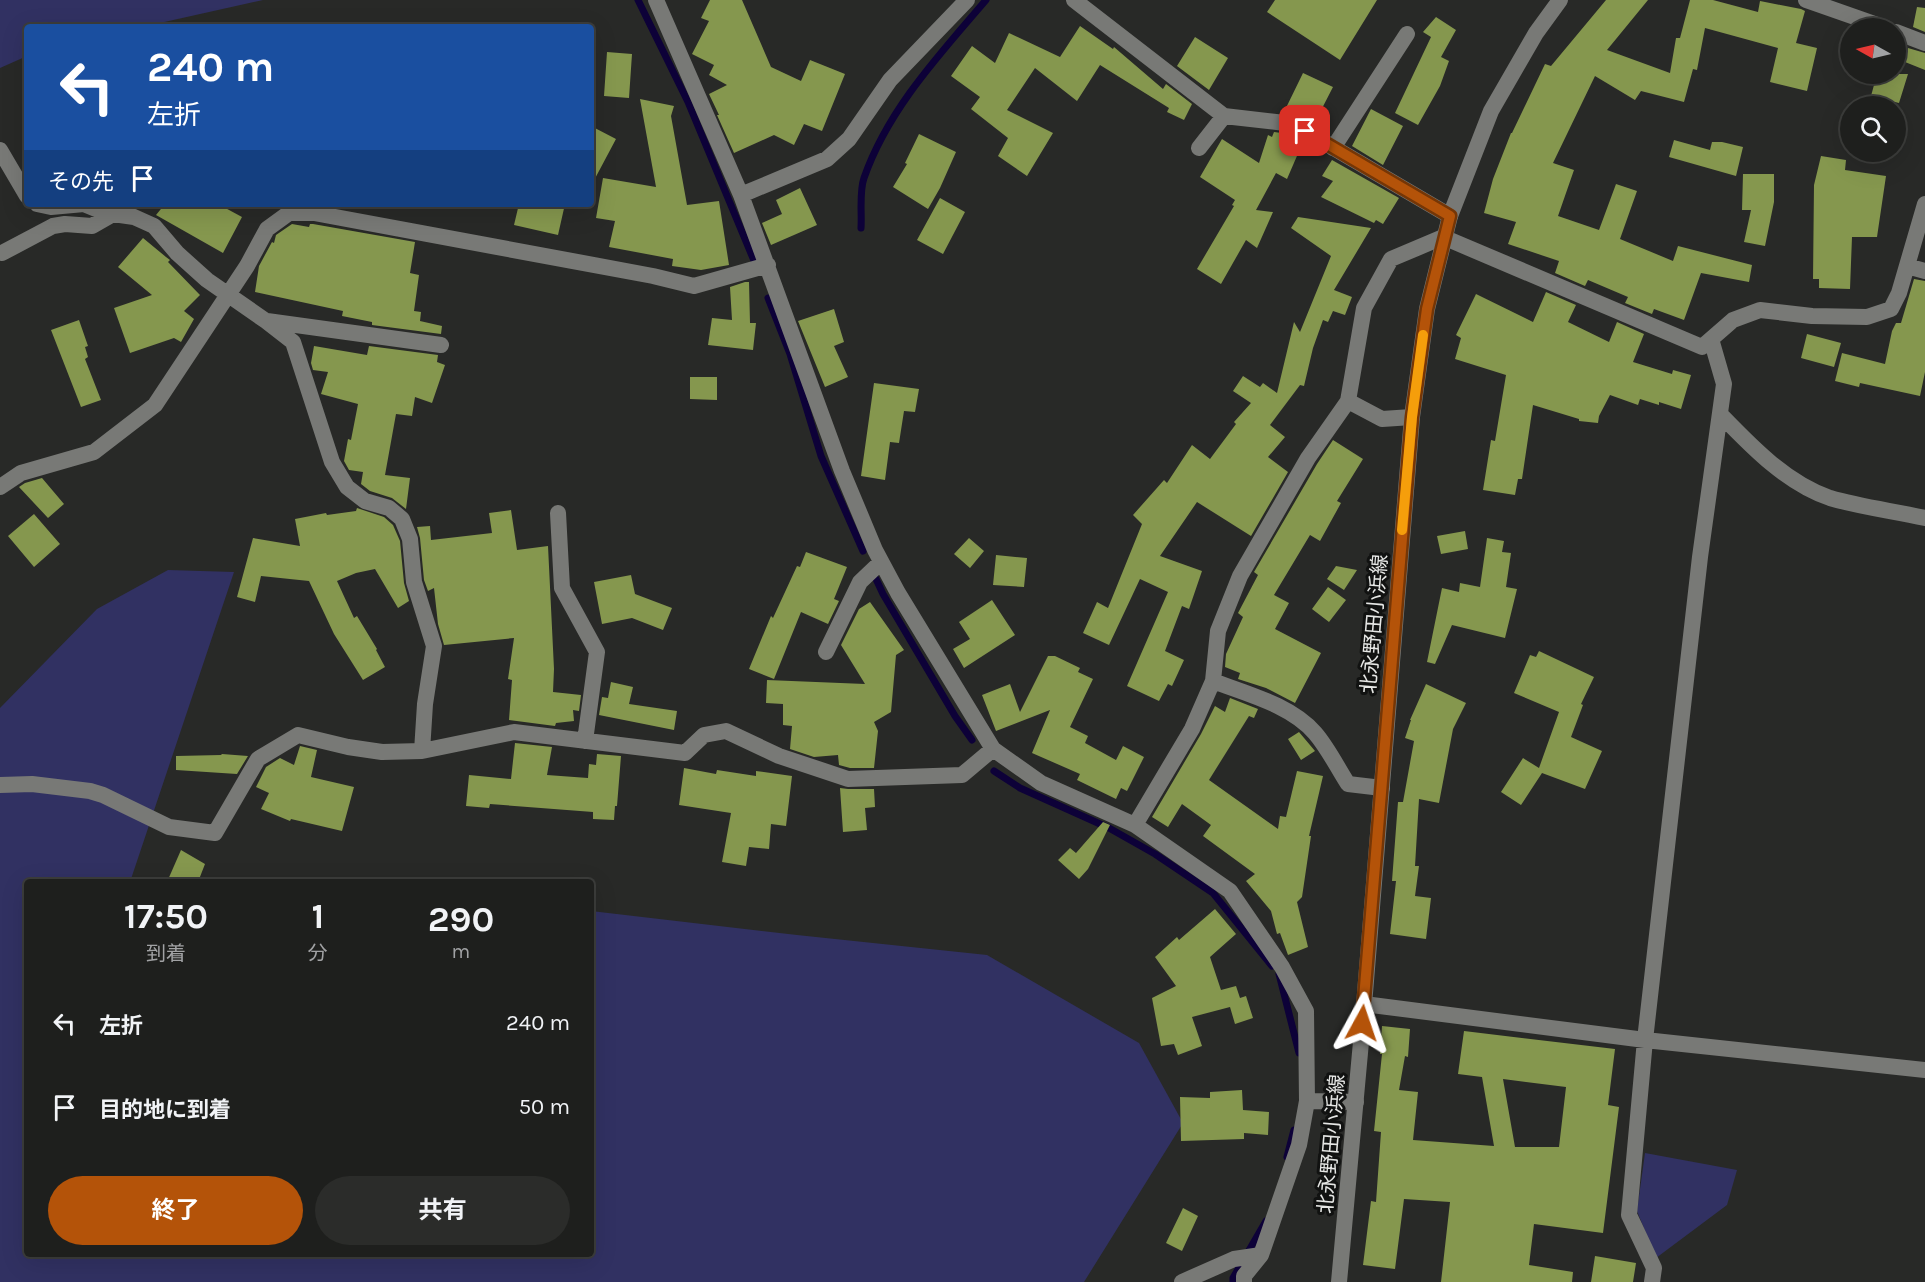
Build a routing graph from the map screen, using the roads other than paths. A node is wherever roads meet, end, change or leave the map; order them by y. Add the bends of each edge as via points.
1 (656, 0) edge
2 (967, 0) edge
3 (1074, 0) edge
4 (1560, 0) edge
5 (1806, 0) edge
6 (1857, 18) edge
7 (1407, 34) dead end
8 (1906, 36) edge
9 (1925, 43) edge
10 (1224, 117) junction
11 (1199, 148) dead end
12 (1333, 148) junction
13 (0, 150) edge
14 (24, 191) edge
15 (741, 195) junction
16 (1925, 204) edge
17 (93, 207) edge
18 (113, 214) junction
19 (1450, 216) junction
20 (1443, 237) junction
21 (2, 253) dead end
22 (768, 265) junction
23 (1907, 266) junction
24 (1925, 271) edge
25 (228, 295) junction
26 (266, 321) junction
27 (1711, 339) junction
28 (441, 345) dead end
29 (1348, 401) junction
30 (1720, 414) junction
31 (1412, 417) junction
32 (0, 487) edge
33 (558, 513) dead end
34 (1925, 518) edge
35 (881, 562) junction
36 (826, 652) dead end
37 (1213, 681) junction
38 (585, 741) junction
39 (993, 749) junction
40 (422, 751) junction
41 (0, 785) edge
42 (1382, 788) junction
43 (1136, 825) junction
44 (1364, 1004) junction
45 (1645, 1040) junction
46 (1925, 1070) edge
47 (1307, 1101) junction
48 (1356, 1101) junction
49 (1260, 1255) junction
50 (1182, 1282) edge
51 (1244, 1282) edge
52 (1339, 1282) edge
53 (1652, 1282) edge

1 - 15 street
2 - 15 street via 890,80 849,139 827,159
3 - 10 street
4 - 19 street, 北永野田小浜線 via 1491,111
5 - 6 street
7 - 12 street
8 - 9 street
10 - 11 street
10 - 12 street via 1286,123
12 - 19 street
13 - 14 street
15 - 22 street
16 - 23 street
17 - 18 street
18 - 21 street via 92,226 53,226
18 - 25 street via 134,217 154,226 207,280
19 - 20 street, 北永野田小浜線
20 - 27 street via 1702,347
20 - 29 street via 1391,259 1364,308
20 - 31 street, 北永野田小浜線 via 1427,309
22 - 25 street via 694,286 314,213 290,213 267,229
22 - 35 street via 842,471
23 - 24 street
23 - 27 street via 1891,309 1867,317 1760,310 1733,320
25 - 26 street
25 - 32 street via 155,405 94,452 21,473
26 - 28 street
26 - 40 street via 293,342 332,462 347,487 365,501 389,508 402,519 410,539 414,582 434,646
27 - 30 street via 1724,384
29 - 31 street via 1382,419
29 - 37 street via 1308,458 1240,576 1218,631
30 - 34 street via 1762,457 1828,497
30 - 45 street
31 - 42 street, 北永野田小浜線
33 - 38 street via 562,588 597,652
35 - 36 street via 860,582
35 - 39 street
37 - 42 street via 1299,718 1315,734 1348,784
37 - 43 street via 1191,729
38 - 39 street via 685,753 704,735 726,731 779,756 848,779 962,775
38 - 40 street via 514,732
39 - 43 street via 1041,783
40 - 41 street via 382,752 298,735 258,759 215,833 169,828 90,790
42 - 44 street, 北永野田小浜線
43 - 47 street via 1230,891 1282,967 1306,1011
44 - 45 street
44 - 48 street, 北永野田小浜線
45 - 46 street
45 - 53 street via 1629,1215 1654,1268
47 - 48 street
47 - 49 street via 1299,1145
48 - 52 street, 北永野田小浜線
49 - 50 street via 1234,1259
49 - 51 street via 1244,1275

